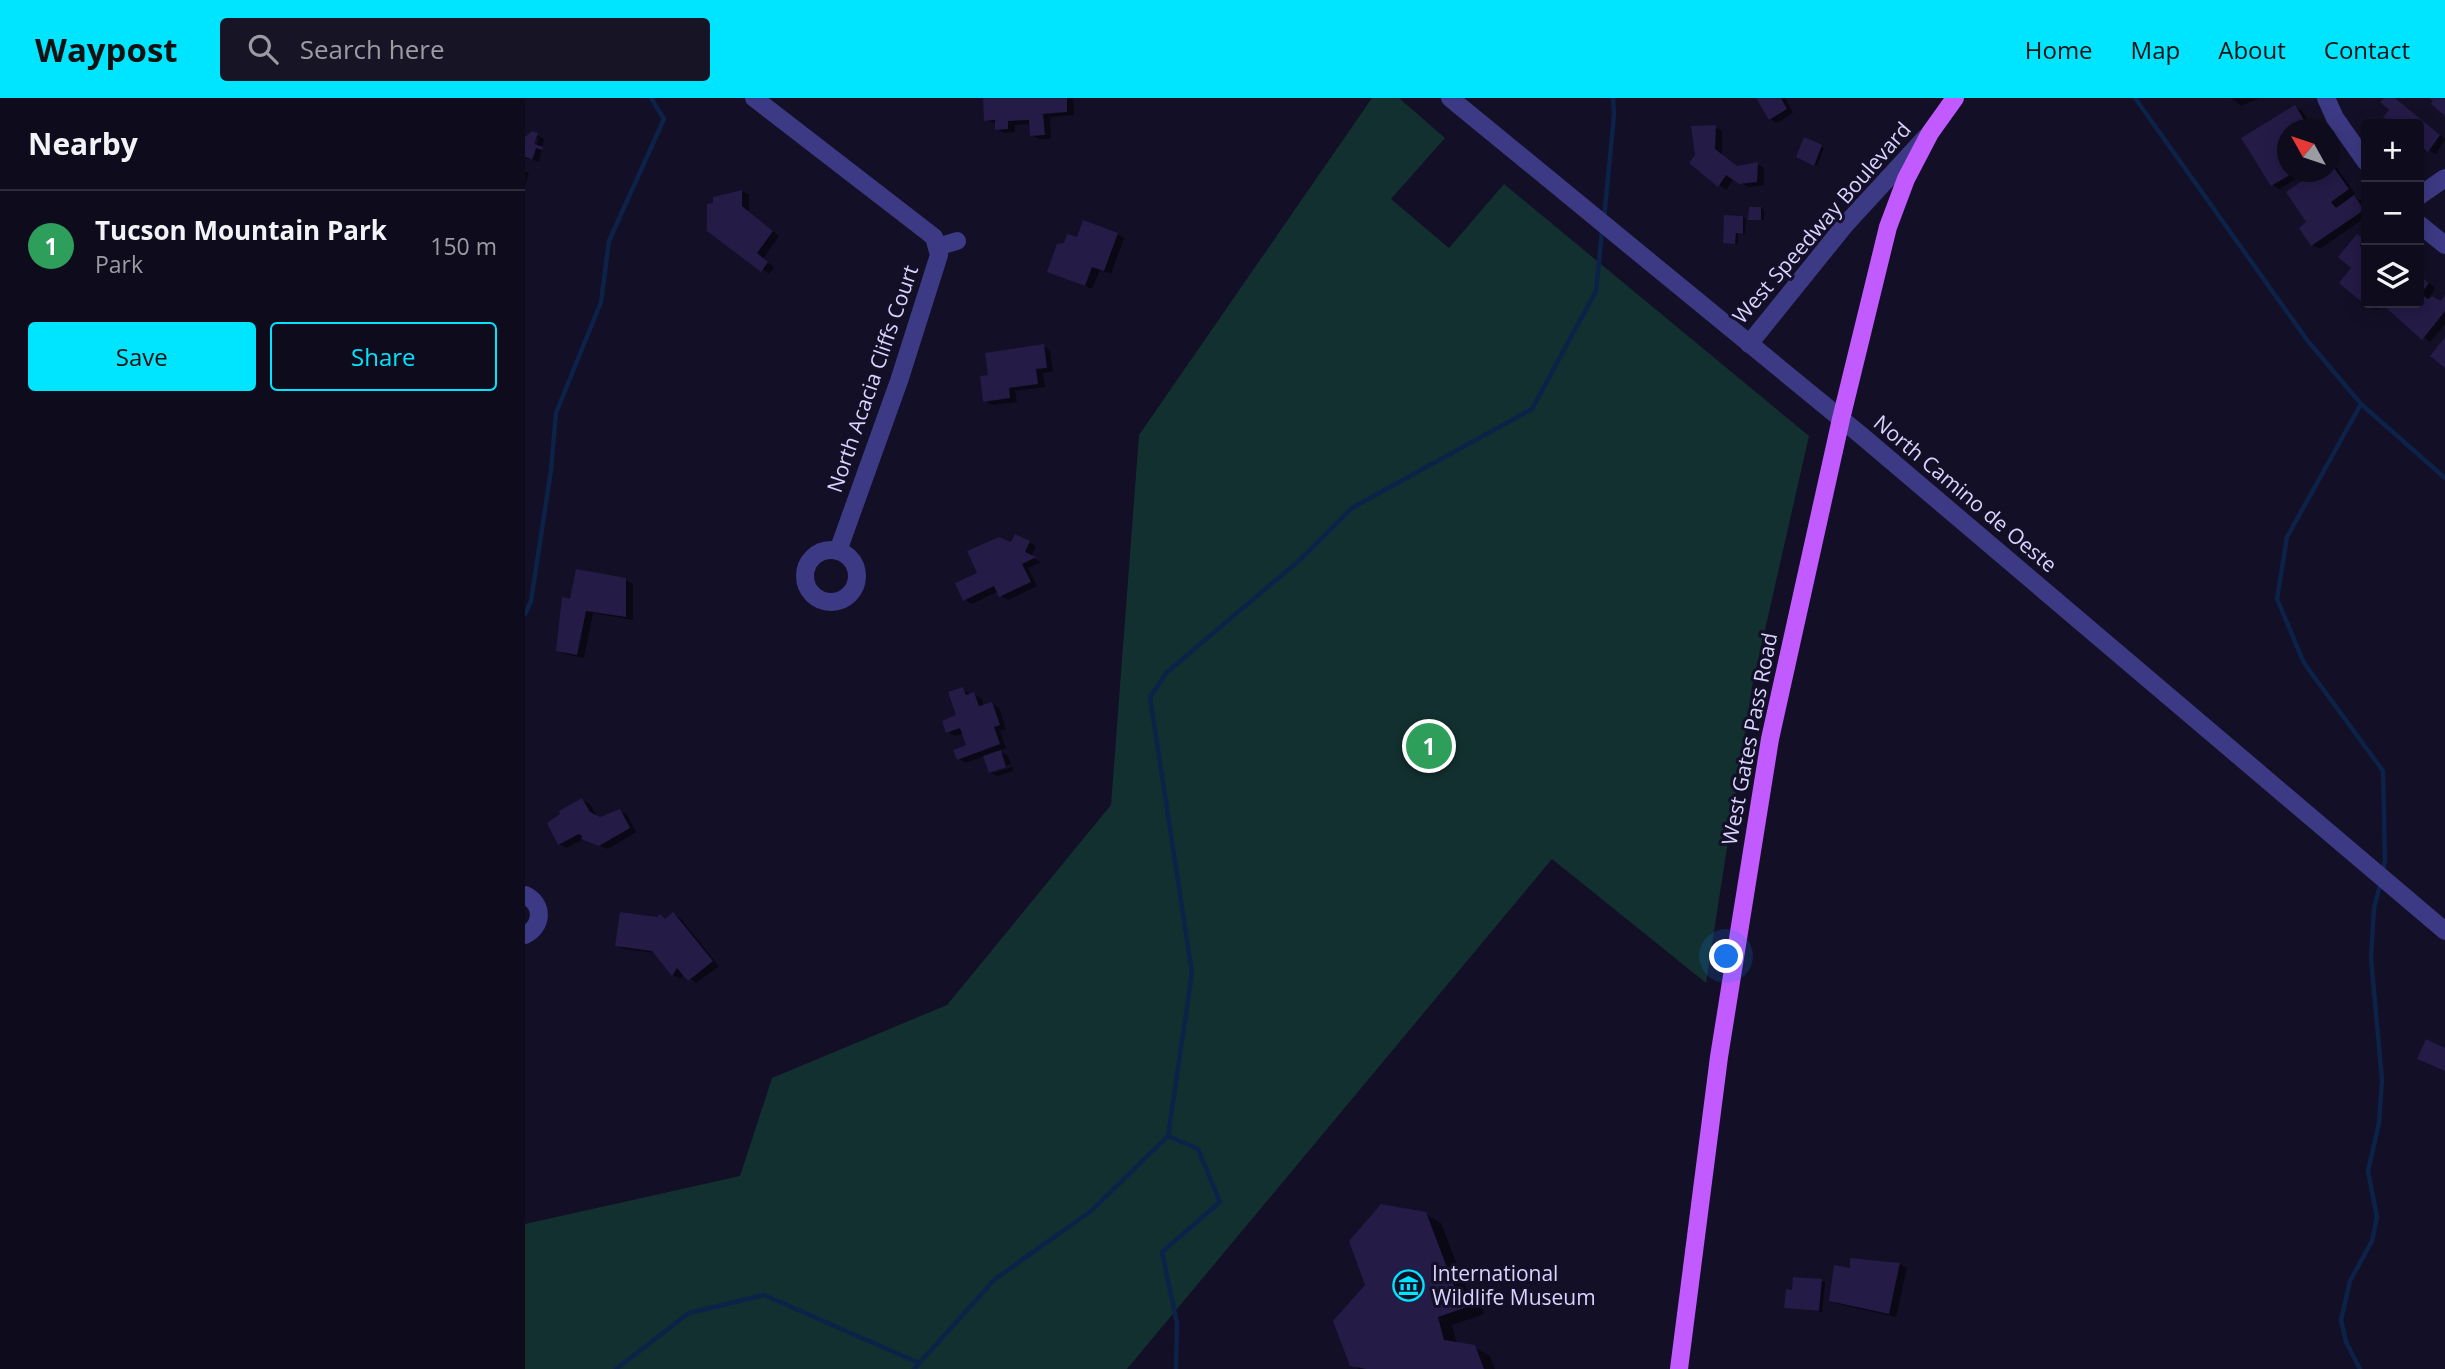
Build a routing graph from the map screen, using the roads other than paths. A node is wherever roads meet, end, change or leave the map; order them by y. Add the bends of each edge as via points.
1 (754, 98) edge
2 (1450, 98) edge
3 (1955, 98) edge
4 (2326, 98) edge
5 (1930, 133) junction
6 (2361, 155) edge
7 (2445, 178) edge
8 (2424, 193) edge
9 (2424, 228) edge
10 (957, 241) dead end
11 (2445, 245) edge
12 (937, 247) junction
13 (1749, 344) junction
14 (1841, 419) junction
15 (838, 551) dead end
16 (525, 895) edge
17 (2445, 931) edge
18 (525, 935) edge
19 (1679, 1369) edge

1 - 12 street, North Acacia Cliffs Court via 935,237
2 - 13 street, North Camino de Oeste
3 - 5 main road, West Speedway Boulevard
4 - 6 street
5 - 13 street, West Speedway Boulevard via 1853,216
5 - 14 main road, West Gates Pass Road via 1888,227
7 - 8 street
9 - 11 street
10 - 12 street
12 - 15 street, North Acacia Cliffs Court via 934,274
13 - 14 street, North Camino de Oeste
14 - 17 street, North Camino de Oeste
14 - 19 main road, West Gates Pass Road via 1763,779
16 - 18 street via 535,902 540,916

